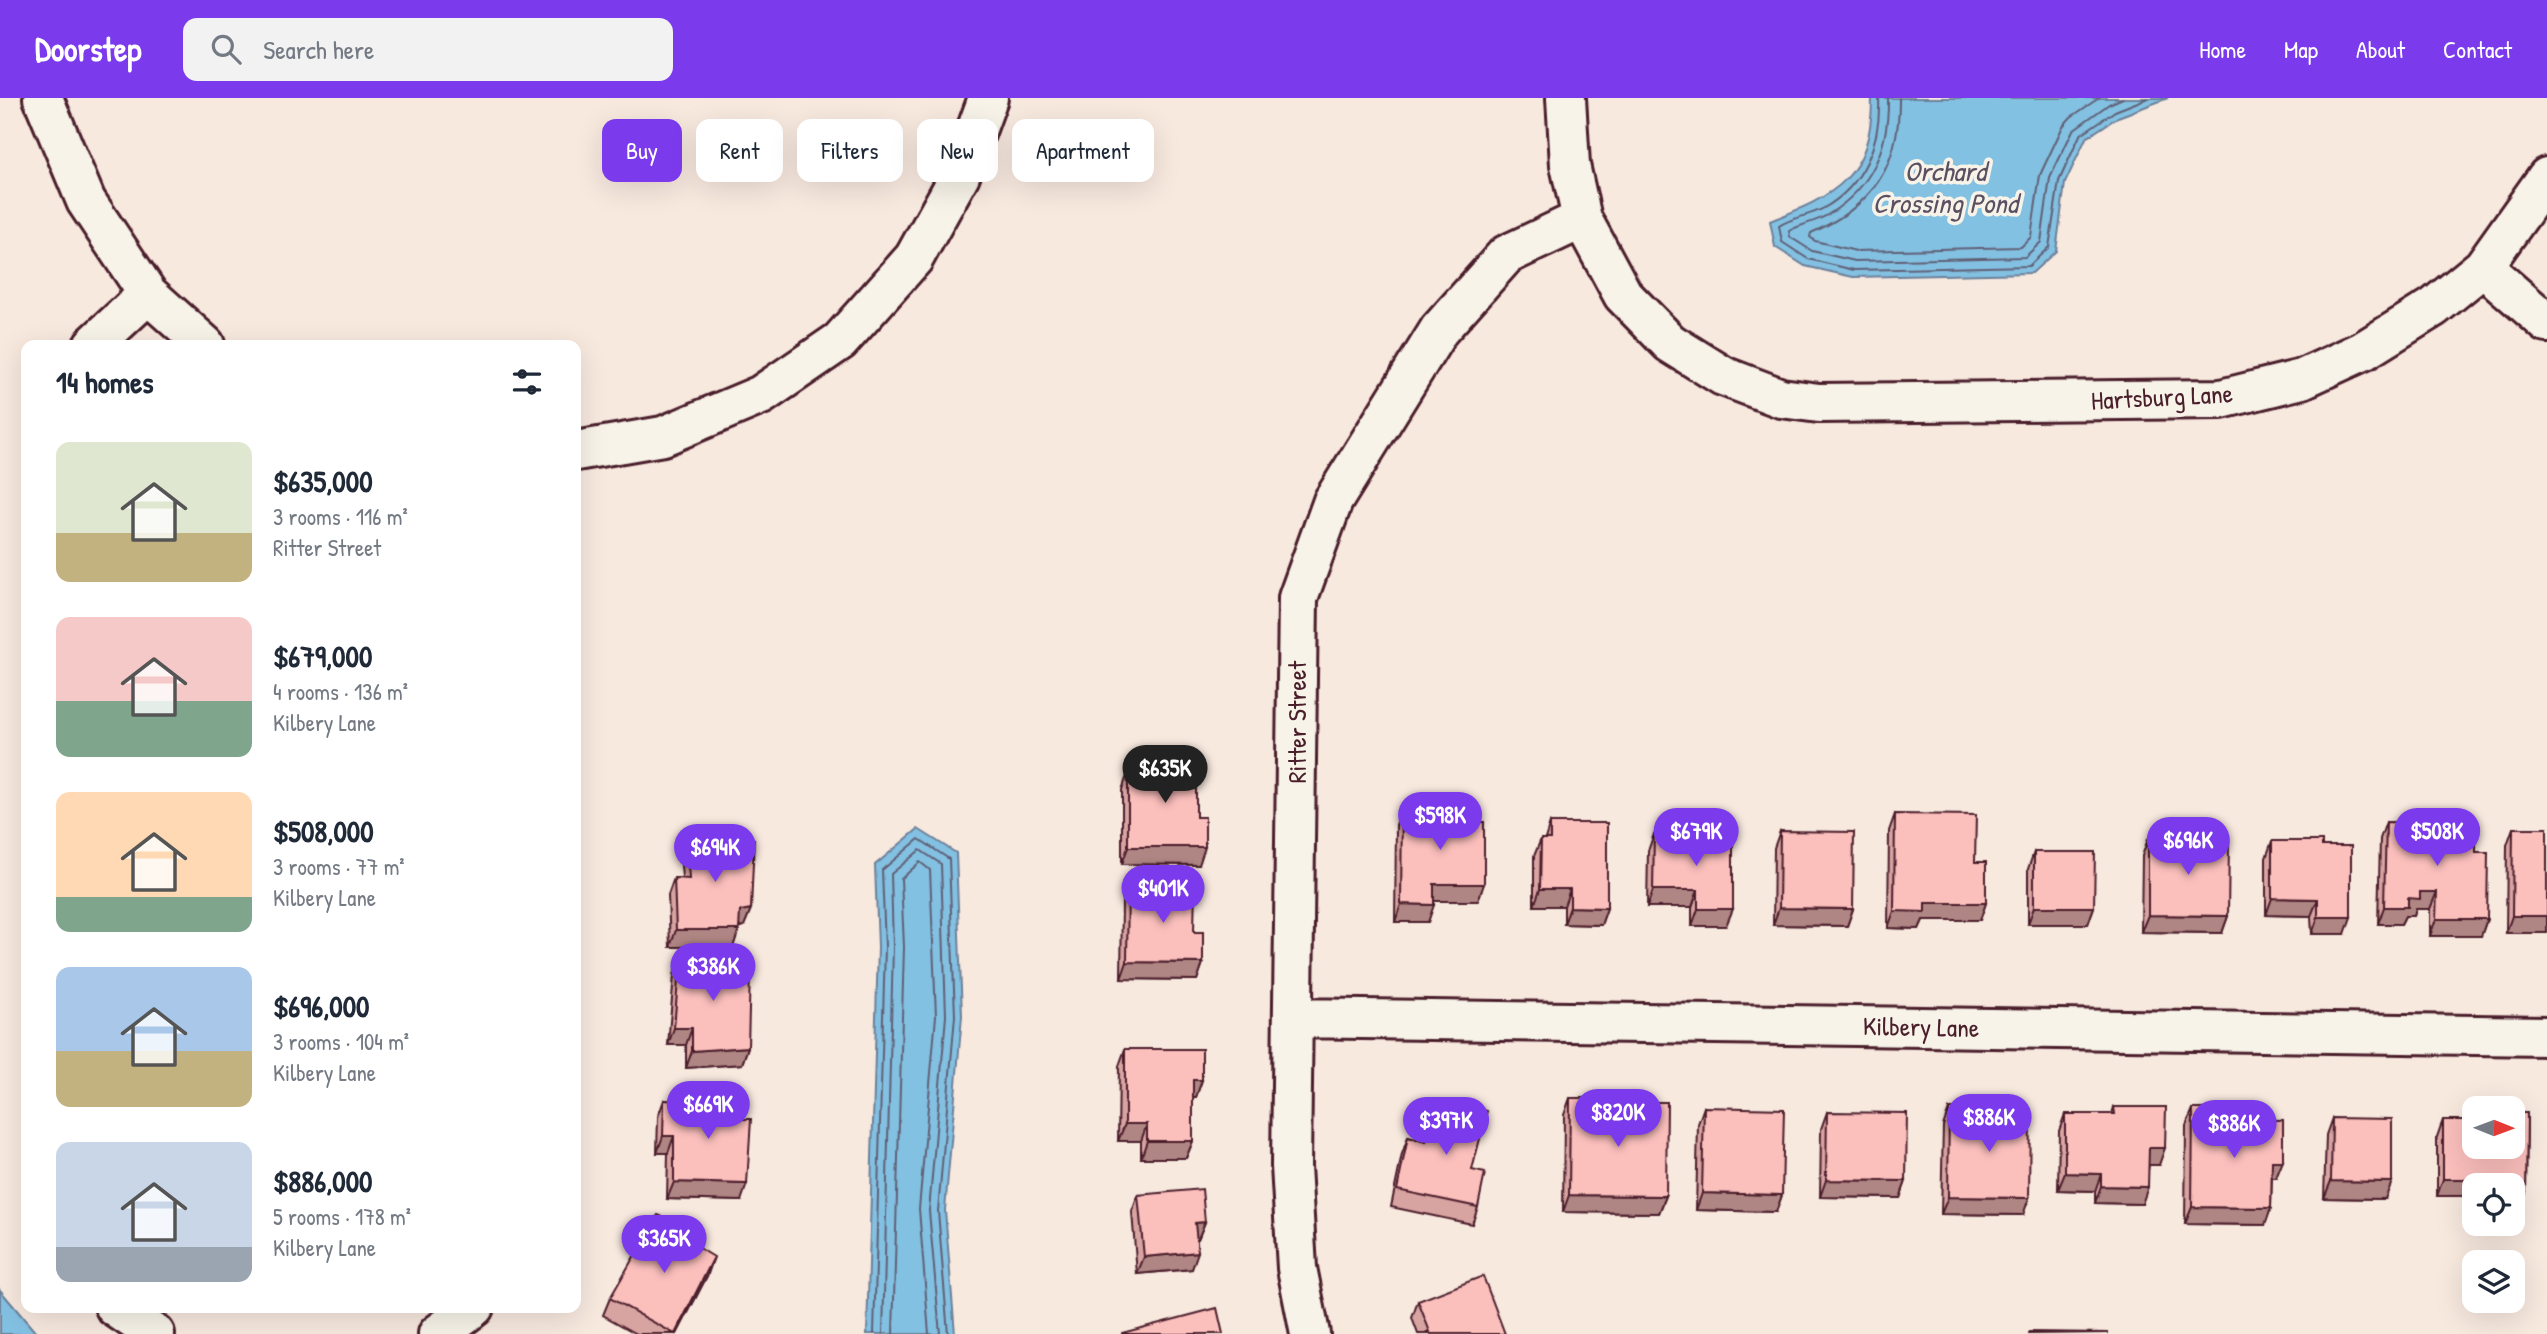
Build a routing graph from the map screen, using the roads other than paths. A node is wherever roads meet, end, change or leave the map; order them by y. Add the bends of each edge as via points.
1 (43, 98) edge
2 (988, 98) edge
3 (1566, 98) edge
4 (2547, 177) edge
5 (1582, 219) junction
6 (2483, 267) junction
7 (148, 294) junction
8 (2547, 323) edge
9 (98, 340) edge
10 (199, 340) edge
11 (581, 450) edge
12 (1294, 1018) junction
13 (2547, 1036) edge
14 (125, 1313) edge
15 (466, 1313) edge
16 (155, 1334) edge
17 (438, 1334) edge
18 (1310, 1334) edge

1 - 7 street via 86,201
2 - 11 street via 960,175 915,258 840,341 761,396 663,436
3 - 5 street, Hartsburg Lane via 1570,165
4 - 6 street, Hartsburg Lane
5 - 6 street, Hartsburg Lane via 1623,295 1670,343 1723,376 1781,398 1819,403 2221,400 2302,379 2364,351 2434,307
5 - 12 street, Ritter Street via 1506,255 1439,330 1332,501 1298,598
6 - 8 street
7 - 9 street
7 - 10 street
12 - 13 street, Kilbery Lane
12 - 18 street, Ritter Street via 1293,1217
14 - 16 street
15 - 17 street

